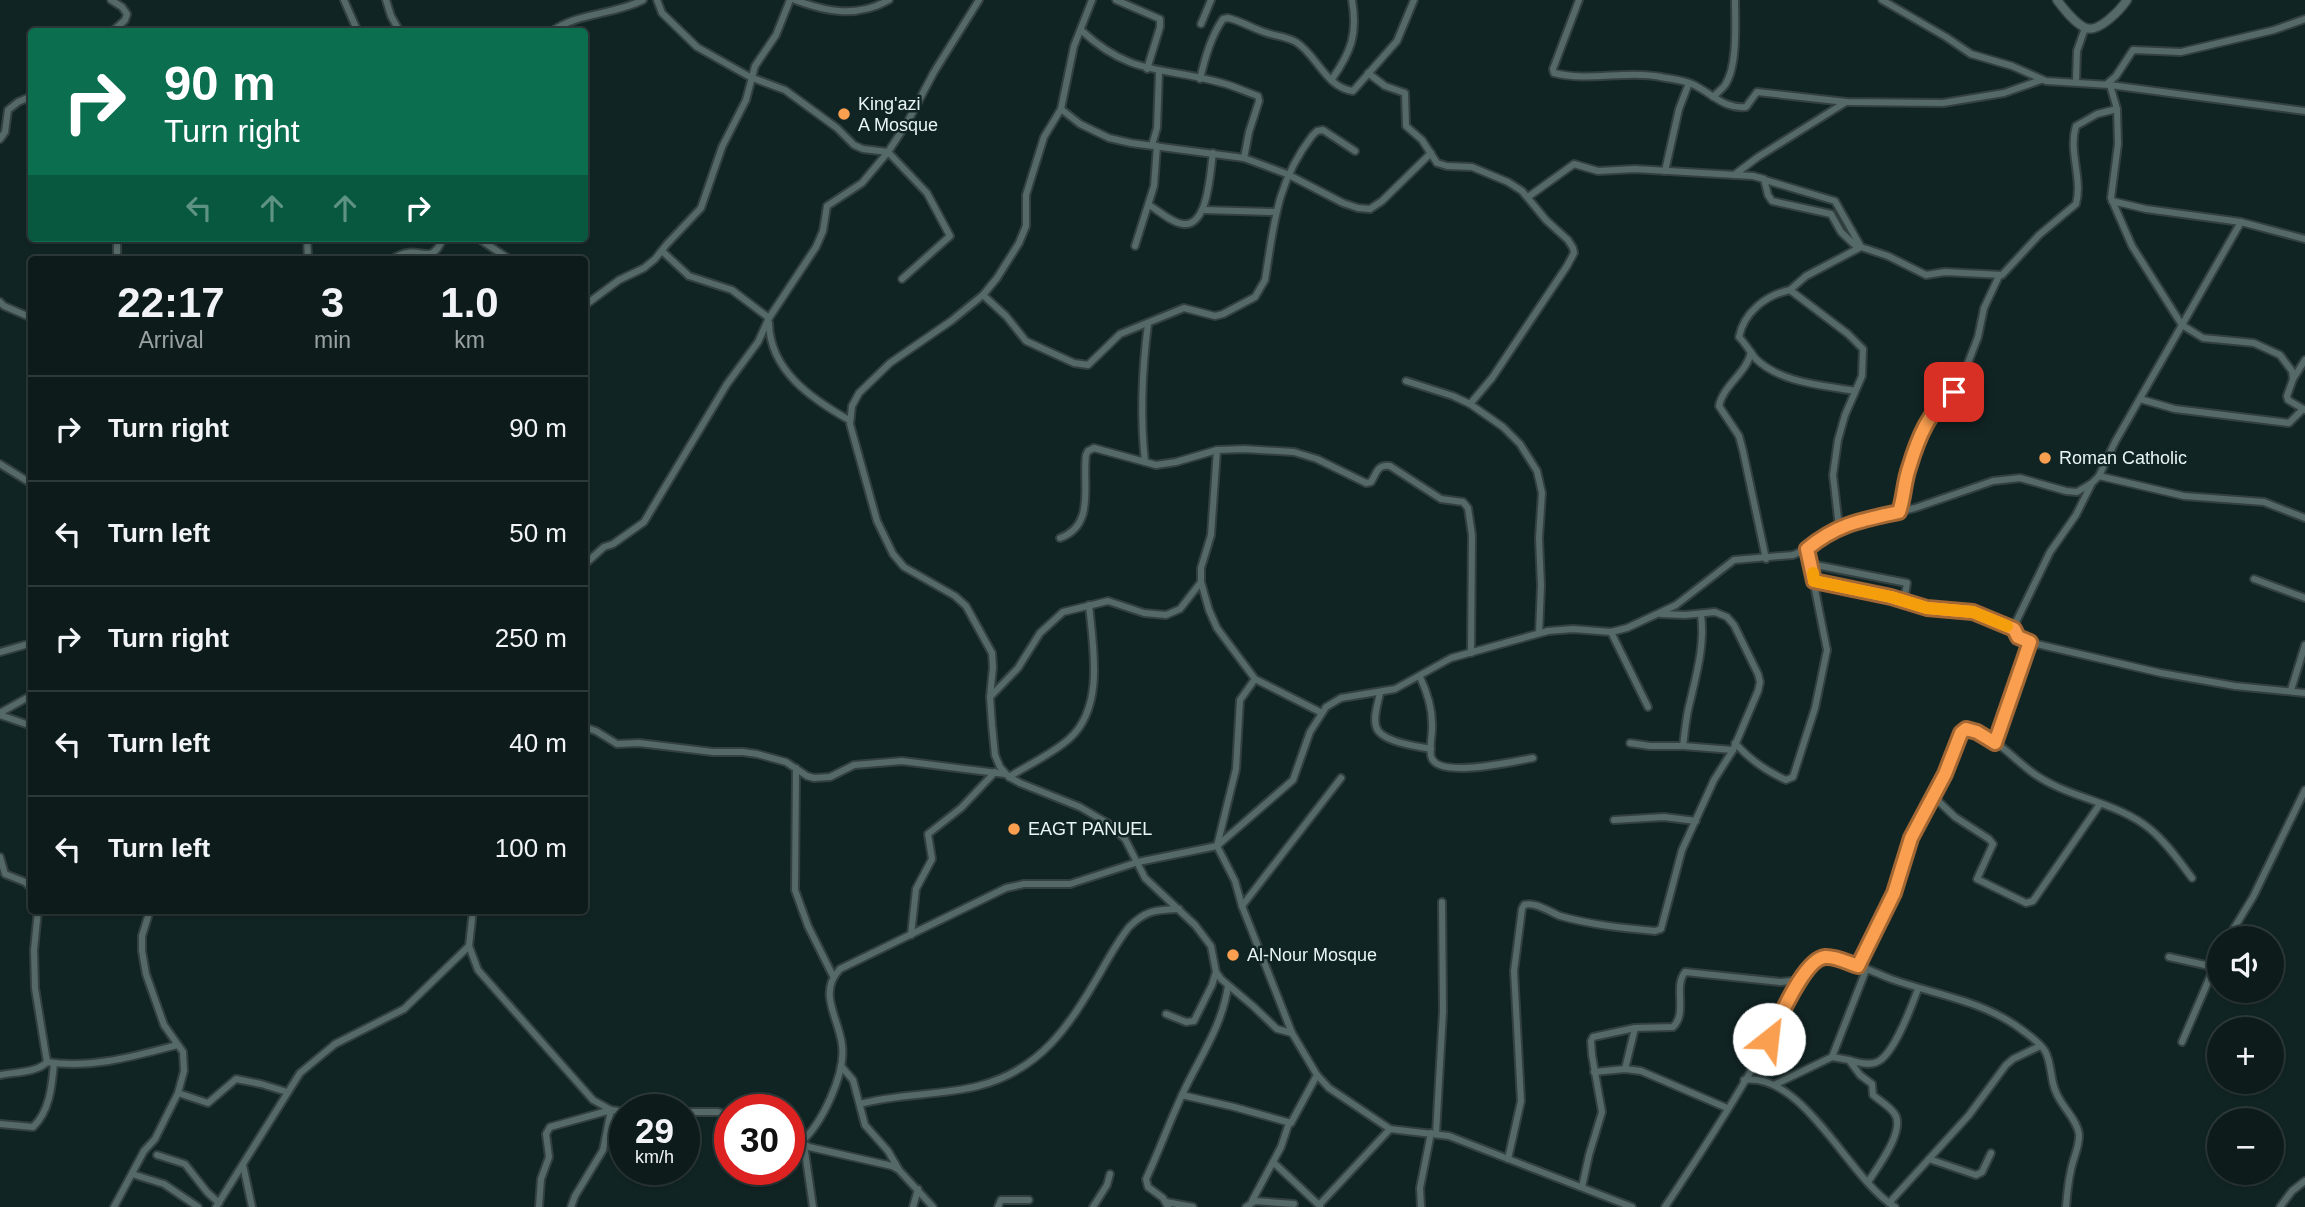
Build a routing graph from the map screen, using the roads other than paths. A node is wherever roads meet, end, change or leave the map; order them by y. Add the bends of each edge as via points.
1 (111, 0) edge
2 (344, 0) edge
3 (386, 0) edge
4 (643, 0) edge
5 (657, 0) edge
6 (792, 0) edge
7 (889, 0) edge
8 (979, 0) edge
9 (1093, 0) edge
10 (1116, 0) edge
11 (1211, 0) edge
12 (1352, 0) edge
13 (1414, 0) edge
14 (1579, 0) edge
15 (1735, 0) edge
16 (1882, 0) edge
17 (2056, 0) edge
18 (2127, 0) edge
19 (628, 3) edge
20 (2305, 19) edge
21 (1201, 24) dead end
22 (116, 28) edge
23 (356, 28) edge
24 (398, 28) edge
25 (557, 28) edge
26 (2085, 28) junction
27 (1082, 31) junction
28 (1147, 69) junction
29 (1159, 72) junction
30 (1368, 73) junction
31 (750, 77) junction
32 (1200, 79) junction
33 (1332, 79) junction
34 (2041, 80) junction
35 (2076, 81) junction
36 (1689, 83) junction
37 (2108, 85) junction
38 (1713, 97) junction
39 (28, 98) edge
40 (1846, 102) junction
41 (1061, 109) junction
42 (2117, 110) junction
43 (2305, 111) edge
44 (0, 139) edge
45 (1155, 145) junction
46 (1355, 151) dead end
47 (888, 152) junction
48 (1213, 153) junction
49 (1430, 153) junction
50 (1244, 158) junction
51 (1665, 170) junction
52 (1287, 174) junction
53 (1734, 175) junction
54 (1765, 180) junction
55 (1528, 197) junction
56 (2112, 201) junction
57 (1149, 205) junction
58 (1204, 210) junction
59 (1276, 212) junction
60 (2241, 222) junction
61 (2305, 239) edge
62 (441, 242) edge
63 (484, 242) edge
64 (1135, 246) dead end
65 (1859, 247) junction
66 (662, 251) junction
67 (398, 256) edge
68 (505, 256) edge
69 (1999, 276) junction
70 (902, 279) dead end
71 (1790, 290) junction
72 (983, 295) junction
73 (0, 302) edge
74 (588, 302) edge
75 (28, 316) edge
76 (769, 318) junction
77 (1148, 324) junction
78 (2182, 325) junction
79 (1751, 352) junction
80 (2305, 360) edge
81 (2292, 379) junction
82 (1406, 382) dead end
83 (1855, 391) junction
84 (2140, 399) junction
85 (1471, 404) junction
86 (2304, 409) edge
87 (849, 420) junction
88 (1217, 450) junction
89 (1145, 463) junction
90 (0, 464) edge
91 (2099, 475) junction
92 (28, 482) edge
93 (2092, 483) junction
94 (1899, 512) junction
95 (2305, 518) edge
96 (1839, 527) junction
97 (1060, 538) dead end
98 (1807, 549) junction
99 (1766, 559) junction
100 (588, 561) edge
101 (1811, 564) junction
102 (2254, 579) dead end
103 (1814, 581) junction
104 (1201, 582) junction
105 (2305, 598) edge
106 (1904, 601) junction
107 (1089, 605) junction
108 (1659, 613) junction
109 (1701, 614) junction
110 (2014, 629) junction
111 (1611, 632) junction
112 (1539, 633) junction
113 (2030, 642) junction
114 (28, 644) edge
115 (2305, 645) edge
116 (0, 652) edge
117 (1471, 653) junction
118 (1420, 677) junction
119 (1255, 679) junction
120 (2291, 690) junction
121 (1380, 693) junction
122 (2305, 693) edge
123 (28, 697) edge
124 (990, 697) junction
125 (1648, 707) dead end
126 (1322, 713) junction
127 (0, 714) edge
128 (28, 724) edge
129 (588, 728) edge
130 (1630, 743) dead end
131 (1995, 743) junction
132 (1683, 746) junction
133 (1734, 746) junction
134 (1431, 749) junction
135 (1533, 758) dead end
136 (796, 768) junction
137 (995, 772) junction
138 (1007, 775) junction
139 (1341, 778) dead end
140 (2305, 790) edge
141 (1932, 795) junction
142 (2100, 804) junction
143 (1614, 820) dead end
144 (1696, 821) junction
145 (1217, 846) junction
146 (0, 858) edge
147 (1138, 862) junction
148 (2192, 878) dead end
149 (28, 885) edge
150 (1442, 902) dead end
151 (1242, 906) junction
152 (1179, 909) junction
153 (38, 914) edge
154 (149, 914) edge
155 (473, 914) edge
156 (2235, 926) edge
157 (911, 934) junction
158 (469, 946) junction
159 (2169, 957) dead end
160 (2207, 965) edge
161 (1858, 966) junction
162 (1866, 970) junction
163 (1216, 972) junction
164 (833, 976) junction
165 (1800, 980) junction
166 (2207, 983) edge
167 (1228, 986) junction
168 (1918, 989) junction
169 (1166, 1014) dead end
170 (1634, 1028) junction
171 (1292, 1033) junction
172 (2182, 1042) dead end
173 (177, 1045) junction
174 (2040, 1046) junction
175 (1832, 1057) junction
176 (1849, 1060) junction
177 (50, 1063) junction
178 (841, 1066) junction
179 (1625, 1069) junction
180 (1594, 1072) junction
181 (0, 1075) edge
182 (1317, 1076) junction
183 (1744, 1080) junction
184 (1774, 1085) junction
185 (287, 1092) junction
186 (178, 1093) junction
187 (1182, 1095) junction
188 (860, 1104) junction
189 (1727, 1108) junction
190 (609, 1109) edge
191 (609, 1111) edge
192 (609, 1120) edge
193 (1289, 1123) junction
194 (0, 1124) edge
195 (1390, 1129) junction
196 (1434, 1133) junction
197 (805, 1141) edge
198 (805, 1144) edge
199 (1991, 1153) dead end
200 (157, 1155) dead end
201 (805, 1157) edge
202 (1508, 1159) junction
203 (1928, 1159) junction
204 (1273, 1162) junction
205 (243, 1165) junction
206 (899, 1170) junction
207 (132, 1174) junction
208 (1110, 1174) dead end
209 (2305, 1181) edge
210 (1868, 1182) junction
211 (1582, 1187) junction
212 (918, 1189) junction
213 (1304, 1192) junction
214 (1029, 1200) dead end
215 (1252, 1202) junction
216 (1167, 1204) edge
217 (217, 1205) edge
218 (1892, 1205) edge
219 (1293, 1206) edge
220 (1320, 1206) edge
221 (114, 1207) edge
222 (198, 1207) edge
223 (252, 1207) edge
224 (539, 1207) edge
225 (571, 1207) edge
226 (813, 1207) edge
227 (913, 1207) edge
228 (933, 1207) edge
229 (998, 1207) edge
230 (1093, 1207) edge
231 (1193, 1207) edge
232 (1246, 1207) edge
233 (1421, 1207) edge
234 (1632, 1207) edge
235 (1665, 1207) edge
236 (2066, 1207) edge
237 (2280, 1207) edge

1 - 22 street via 128,14
2 - 23 street
3 - 24 street
4 - 19 street
5 - 31 street via 662,12 697,47
6 - 7 street via 837,13
6 - 31 street
8 - 47 street
9 - 27 street
10 - 28 street via 1160,19
11 - 21 street
12 - 33 street via 1353,42
13 - 30 street via 1397,41
14 - 36 street via 1554,73 1643,74
15 - 38 street via 1731,65 1726,84
16 - 34 street via 1971,54
17 - 26 street
18 - 26 street via 2105,22
19 - 25 street
20 - 37 street via 2181,52 2133,50
26 - 35 street via 2077,51
27 - 28 street via 1111,54
27 - 41 street via 1072,54
28 - 29 street
29 - 32 street
29 - 45 street
30 - 33 street via 1352,91
30 - 49 street via 1405,93 1406,126
31 - 47 street via 785,90 855,145
31 - 66 street via 746,100 722,147 701,208
32 - 33 street via 1217,29 1228,18 1295,42
32 - 50 street via 1259,97
34 - 35 street
34 - 40 street via 1959,102
35 - 37 street
36 - 38 street
36 - 51 street
37 - 42 street
37 - 43 street
38 - 40 street via 1728,106 1742,107 1757,92
39 - 44 street via 8,110
40 - 53 street
41 - 45 street via 1098,134
41 - 72 street via 1044,137 1026,195 1025,229
42 - 56 street
42 - 69 street via 2097,114 2076,126 2077,201
45 - 48 street
45 - 57 street
46 - 52 street via 1325,131 1317,131
47 - 70 street via 927,193 950,234
47 - 76 street via 862,183 827,205 820,239
48 - 50 street
48 - 58 street
49 - 52 street via 1370,209 1343,203
49 - 55 street via 1437,163 1472,167 1515,185
50 - 52 street
51 - 53 street
51 - 55 street via 1598,171 1574,164
52 - 59 street
53 - 54 street
54 - 65 street via 1835,201
54 - 65 street via 1772,201 1831,214 1841,232
55 - 85 street via 1568,240 1574,253
56 - 60 street
56 - 78 street via 2132,246
57 - 58 street via 1185,224
57 - 64 street
58 - 59 street
59 - 77 street via 1265,280 1255,297 1223,314 1184,308
60 - 61 street
60 - 78 street
62 - 67 street via 438,251 429,255 407,251
63 - 68 street
65 - 69 street via 1926,275
65 - 71 street
66 - 74 street via 644,268
66 - 76 street via 689,276 732,290
69 - 94 street via 1961,381 1929,417 1908,468
71 - 79 street via 1764,299 1742,328 1740,337
71 - 83 street via 1861,345 1864,364
72 - 77 street via 1026,341 1079,364 1088,365 1120,334
72 - 87 street via 873,378 859,393
73 - 75 street
76 - 87 street via 774,352 788,374 820,403
76 - 100 street via 644,522
77 - 89 street via 1142,385
78 - 81 street via 2203,338 2254,343 2280,355 2291,368
78 - 84 street
79 - 83 street via 1781,375
79 - 99 street via 1719,405 1739,436
80 - 81 street
81 - 86 street via 2287,397
82 - 85 street
83 - 96 street via 1838,440 1833,475
84 - 86 street via 2175,409 2289,423
84 - 91 street
85 - 112 street via 1520,444 1537,471 1542,492
87 - 124 street via 877,521 893,554 904,567 956,596 984,636 993,660
88 - 89 street via 1163,464
88 - 104 street via 1211,535 1200,568
88 - 117 street via 1307,454 1366,483 1378,468 1390,466 1441,499 1466,504 1472,535
89 - 97 street via 1101,449 1088,451 1084,510 1075,531
90 - 92 street
91 - 93 street
91 - 95 street via 2184,496 2263,502
93 - 94 street via 2073,492 2010,478
93 - 110 street via 2050,552
94 - 96 street
96 - 98 street
98 - 99 street
98 - 101 street
99 - 108 street via 1734,560
101 - 103 street
101 - 106 street via 1907,583
102 - 105 street
103 - 106 street
103 - 133 street via 1827,651 1793,778 1782,778
104 - 107 street via 1180,609 1166,615 1144,613 1112,601
104 - 119 street via 1217,628
106 - 110 street via 1973,612
107 - 124 street via 1063,612 1051,622
107 - 138 street via 1094,660 1090,706 1069,739
108 - 109 street
108 - 111 street
109 - 132 street via 1699,666
109 - 133 street via 1719,613 1730,620 1759,677 1758,691
110 - 113 street via 2018,637
111 - 112 street via 1559,629
111 - 125 street
112 - 117 street
113 - 120 street via 2161,673
113 - 131 street
114 - 116 street
115 - 120 street
117 - 118 street via 1451,658
118 - 121 street
118 - 134 street via 1431,707
119 - 126 street
119 - 145 street via 1240,700 1236,769
120 - 122 street
121 - 126 street via 1340,698
121 - 134 street via 1375,719 1379,734
123 - 127 street
124 - 138 street via 995,755
126 - 145 street via 1306,740 1293,780
127 - 128 street
129 - 136 street via 617,744 743,752
130 - 132 street
131 - 141 street via 1964,730
131 - 142 street via 2034,774
132 - 133 street
133 - 144 street
134 - 135 street via 1435,763 1451,767
136 - 137 street via 821,778 854,765 911,761
136 - 164 street via 795,890
137 - 138 street
137 - 157 street via 928,834 932,859 916,889
138 - 147 street via 1097,815 1125,839
139 - 151 street
140 - 156 street
141 - 142 street via 1993,844 1977,879 2026,904 2033,901
141 - 161 street via 1911,838 1894,893
142 - 148 street via 2150,828
143 - 144 street via 1664,817
144 - 202 street via 1682,850 1661,929 1591,924 1528,903 1522,909 1514,971 1521,1101
145 - 147 street
145 - 151 street via 1236,881
146 - 149 street via 5,874
147 - 152 street via 1145,878
147 - 157 street via 1070,884 1006,888
150 - 196 street via 1443,1011
151 - 171 street
152 - 163 street via 1211,946
152 - 188 street via 1150,911 1129,927 1076,1012 1032,1062 978,1086
153 - 177 street via 35,988
154 - 173 street via 142,936 146,974 164,1025
155 - 158 street
157 - 164 street
158 - 185 street via 404,1009 335,1044 311,1062
158 - 190 street via 486,981 593,1100
159 - 160 street
161 - 162 street
161 - 165 street via 1824,957 1813,962
162 - 168 street
162 - 175 street
163 - 167 street
163 - 169 street via 1194,1021
164 - 178 street via 829,993 843,1047
165 - 170 street via 1685,972 1677,1024 1670,1029
165 - 183 street
166 - 172 street
167 - 171 street via 1277,1029
167 - 187 street via 1215,1032
168 - 174 street via 1995,1012
168 - 176 street via 1902,1029 1881,1059 1873,1063
170 - 179 street
170 - 180 street via 1592,1037
171 - 182 street
173 - 177 street via 105,1062
173 - 186 street via 185,1059
174 - 203 street via 2006,1065
174 - 236 street via 2056,1094 2079,1134
175 - 176 street
175 - 184 street
176 - 210 street via 1898,1121
177 - 181 street
177 - 194 street via 47,1106 39,1122 33,1127
178 - 188 street via 853,1080
178 - 197 street via 826,1111
179 - 180 street
179 - 189 street via 1641,1071
180 - 211 street via 1602,1112
182 - 193 street
182 - 195 street
183 - 184 street
183 - 189 street
184 - 210 street via 1800,1102
185 - 186 street via 236,1079 208,1103
185 - 205 street
186 - 207 street
187 - 193 street
187 - 216 street via 1146,1179
188 - 206 street via 865,1125
189 - 235 street
191 - 224 street via 550,1127
192 - 225 street via 603,1150
193 - 204 street
195 - 196 street
195 - 220 street
196 - 202 street
196 - 233 street via 1420,1188
198 - 206 street
199 - 203 street via 1976,1175
200 - 217 street via 185,1164
201 - 226 street
202 - 211 street
203 - 218 street
204 - 213 street
204 - 215 street
205 - 217 street
205 - 223 street
206 - 212 street
207 - 221 street
207 - 222 street via 164,1184
208 - 230 street
209 - 237 street
210 - 218 street
211 - 234 street
212 - 227 street
212 - 228 street
213 - 219 street
213 - 220 street
214 - 229 street via 1005,1199
215 - 219 street
215 - 232 street
216 - 231 street

